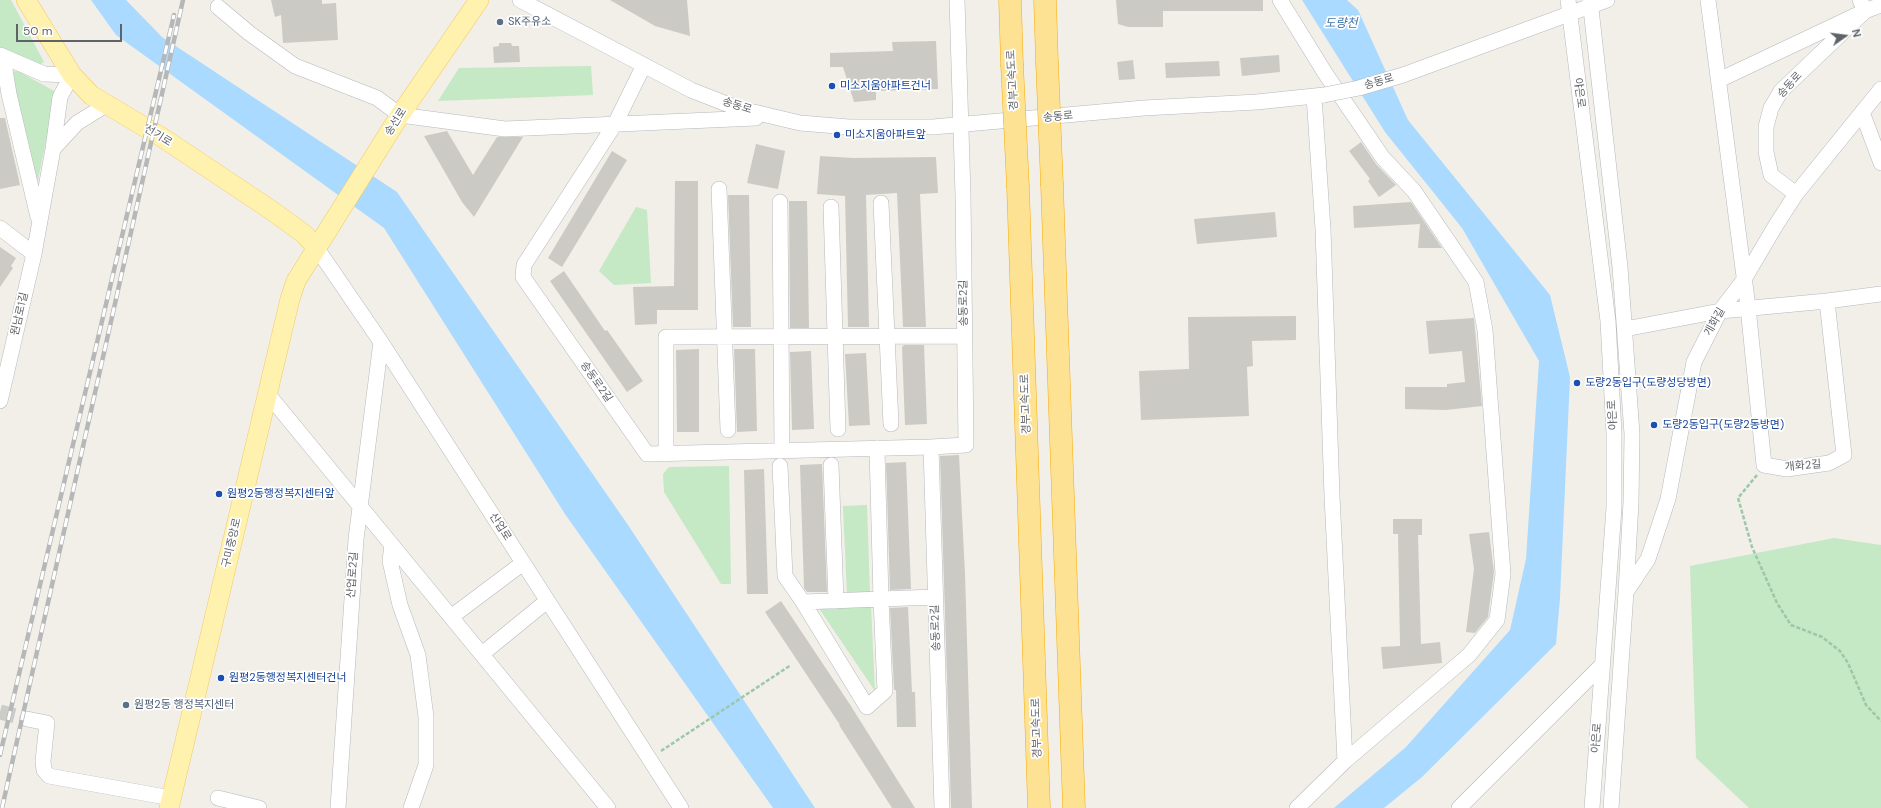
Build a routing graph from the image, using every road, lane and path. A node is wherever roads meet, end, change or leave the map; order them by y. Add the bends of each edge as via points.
1 (26, 0) edge
2 (479, 0) edge
3 (520, 0) edge
4 (957, 0) edge
5 (1010, 0) edge
6 (1045, 0) edge
7 (1280, 0) edge
8 (1606, 0) edge
9 (1708, 0) edge
10 (1590, 3) edge
11 (1862, 6) edge
12 (1881, 6) edge
13 (218, 7) dead end
14 (1568, 7) edge
15 (1, 56) edge
16 (644, 66) junction
17 (72, 75) junction
18 (1719, 80) junction
19 (1881, 89) edge
20 (5, 95) edge
21 (1319, 95) junction
22 (106, 105) junction
23 (1862, 112) junction
24 (400, 115) junction
25 (775, 117) junction
26 (615, 124) junction
27 (960, 126) junction
28 (53, 150) junction
29 (1881, 163) edge
30 (719, 189) dead end
31 (1796, 194) junction
32 (780, 202) dead end
33 (881, 203) dead end
34 (832, 206) dead end
35 (39, 226) junction
36 (0, 228) edge
37 (316, 247) junction
38 (34, 254) junction
39 (1743, 281) junction
40 (1881, 294) edge
41 (1827, 301) junction
42 (1748, 307) junction
43 (1720, 311) junction
44 (1624, 329) junction
45 (836, 336) junction
46 (887, 336) junction
47 (964, 336) junction
48 (724, 337) junction
49 (781, 337) junction
50 (381, 342) junction
51 (267, 393) junction
52 (0, 401) edge
53 (890, 424) dead end
54 (838, 429) dead end
55 (728, 430) dead end
56 (931, 447) junction
57 (877, 448) junction
58 (782, 451) junction
59 (666, 454) junction
60 (831, 465) dead end
61 (1764, 465) junction
62 (780, 466) dead end
63 (360, 507) junction
64 (392, 545) junction
65 (523, 563) junction
66 (1626, 592) junction
67 (936, 597) junction
68 (881, 599) junction
69 (547, 601) junction
70 (836, 601) junction
71 (803, 602) junction
72 (451, 616) junction
73 (482, 654) junction
74 (791, 665) dead end
75 (1601, 666) junction
76 (27, 719) tunnel mouth
77 (1881, 721) edge
78 (649, 758) junction
79 (1345, 761) junction
80 (218, 798) dead end
81 (170, 803) edge
82 (260, 808) edge
83 (338, 808) edge
84 (411, 808) edge
85 (608, 808) edge
86 (680, 808) edge
87 (942, 808) edge
88 (1039, 808) edge
89 (1074, 808) edge
90 (1297, 808) edge
91 (1459, 808) edge
92 (1592, 808) edge
93 (1611, 808) edge

1 - 17 main road, 선기로
2 - 24 main road, 송선로
3 - 16 street, 송동로
4 - 27 street, 송동로2길
5 - 88 highway, 경부고속도로, bridge
6 - 89 highway, bridge
7 - 79 street via 1325,73 1383,158 1414,191 1476,282 1485,330 1503,574 1496,620 1468,655
8 - 10 street, 송동로
9 - 18 street
10 - 14 street, 송동로
10 - 44 street, 야은로 via 1620,267
11 - 12 street, 송동로
11 - 18 street, 송동로
11 - 31 street, 송동로 via 1781,91 1771,108 1766,128 1766,152 1771,175
13 - 24 street via 295,66 377,98
14 - 21 street, 송동로, bridge via 1403,75 1359,88
14 - 75 street, 야은로 via 1608,321 1614,433 1613,516
15 - 17 street via 44,74
15 - 20 street
16 - 25 street, 송동로 via 691,90 737,108
16 - 26 street, 송동로2길
17 - 22 main road, 선기로
17 - 28 street, 원남로1길 via 60,96
18 - 39 street
19 - 23 street, 개화길
20 - 35 street
21 - 27 street, 송동로 via 1257,102 1144,108
21 - 79 street via 1332,496
22 - 28 street via 77,123
22 - 37 main road, 선기로 via 163,138 271,210 304,234
23 - 29 street
23 - 31 street, 개화길
24 - 26 street via 505,129
24 - 37 main road, 송선로
25 - 26 street
25 - 27 street, 송동로 via 800,123 849,127
26 - 59 street, 송동로2길 via 524,265 523,277 647,454
27 - 47 street, 송동로2길
28 - 35 street, 원남로1길
30 - 48 street
31 - 39 street, 개화길
32 - 49 street
33 - 46 street
34 - 45 street
35 - 38 street, 원남로1길
36 - 38 street
37 - 50 street, 산업로
37 - 51 main road, 구미중앙로 via 296,281
38 - 52 street, 원남로1길
39 - 42 street
39 - 43 street, 개화길
40 - 41 street
41 - 42 street
41 - 61 street, 개화2길 via 1844,455 1829,463 1787,469
42 - 43 street
42 - 61 street
43 - 44 street
43 - 66 street, 개화길 via 1694,362 1668,499 1648,559
44 - 66 street, 야은로 via 1632,434
45 - 46 street
45 - 49 street
45 - 54 street
46 - 47 street
46 - 53 street
47 - 56 street, 송동로2길 via 966,445
48 - 49 street
48 - 55 street
48 - 59 street via 666,337
49 - 58 street
50 - 63 street, 산업로2길
50 - 65 street, 산업로
51 - 63 street
51 - 81 main road, 구미중앙로
56 - 57 street, 송동로2길
56 - 67 street, 송동로2길
57 - 58 street, 송동로2길
57 - 68 street
58 - 59 street, 송동로2길
60 - 70 street
61 - 77 path via 1738,498 1752,547 1777,603 1791,625 1822,637 1840,650 1866,705
62 - 71 street via 785,576
63 - 64 street
63 - 83 street, 산업로2길 via 355,547
64 - 72 street
64 - 84 street via 390,561 400,604 418,655 426,717 426,765
65 - 69 street, 산업로
65 - 72 street
66 - 93 street, 야은로
67 - 68 street
67 - 87 street, 송동로2길
68 - 70 street
68 - 71 street via 885,691 868,707
69 - 73 street
69 - 78 street, 산업로
70 - 71 street
72 - 73 street
73 - 85 street
74 - 78 path
75 - 91 street
75 - 92 street, 야은로
76 - 81 street, 구미중앙로 via 47,723 43,761 44,770 49,776
78 - 86 street, 산업로
79 - 90 street
80 - 82 street

